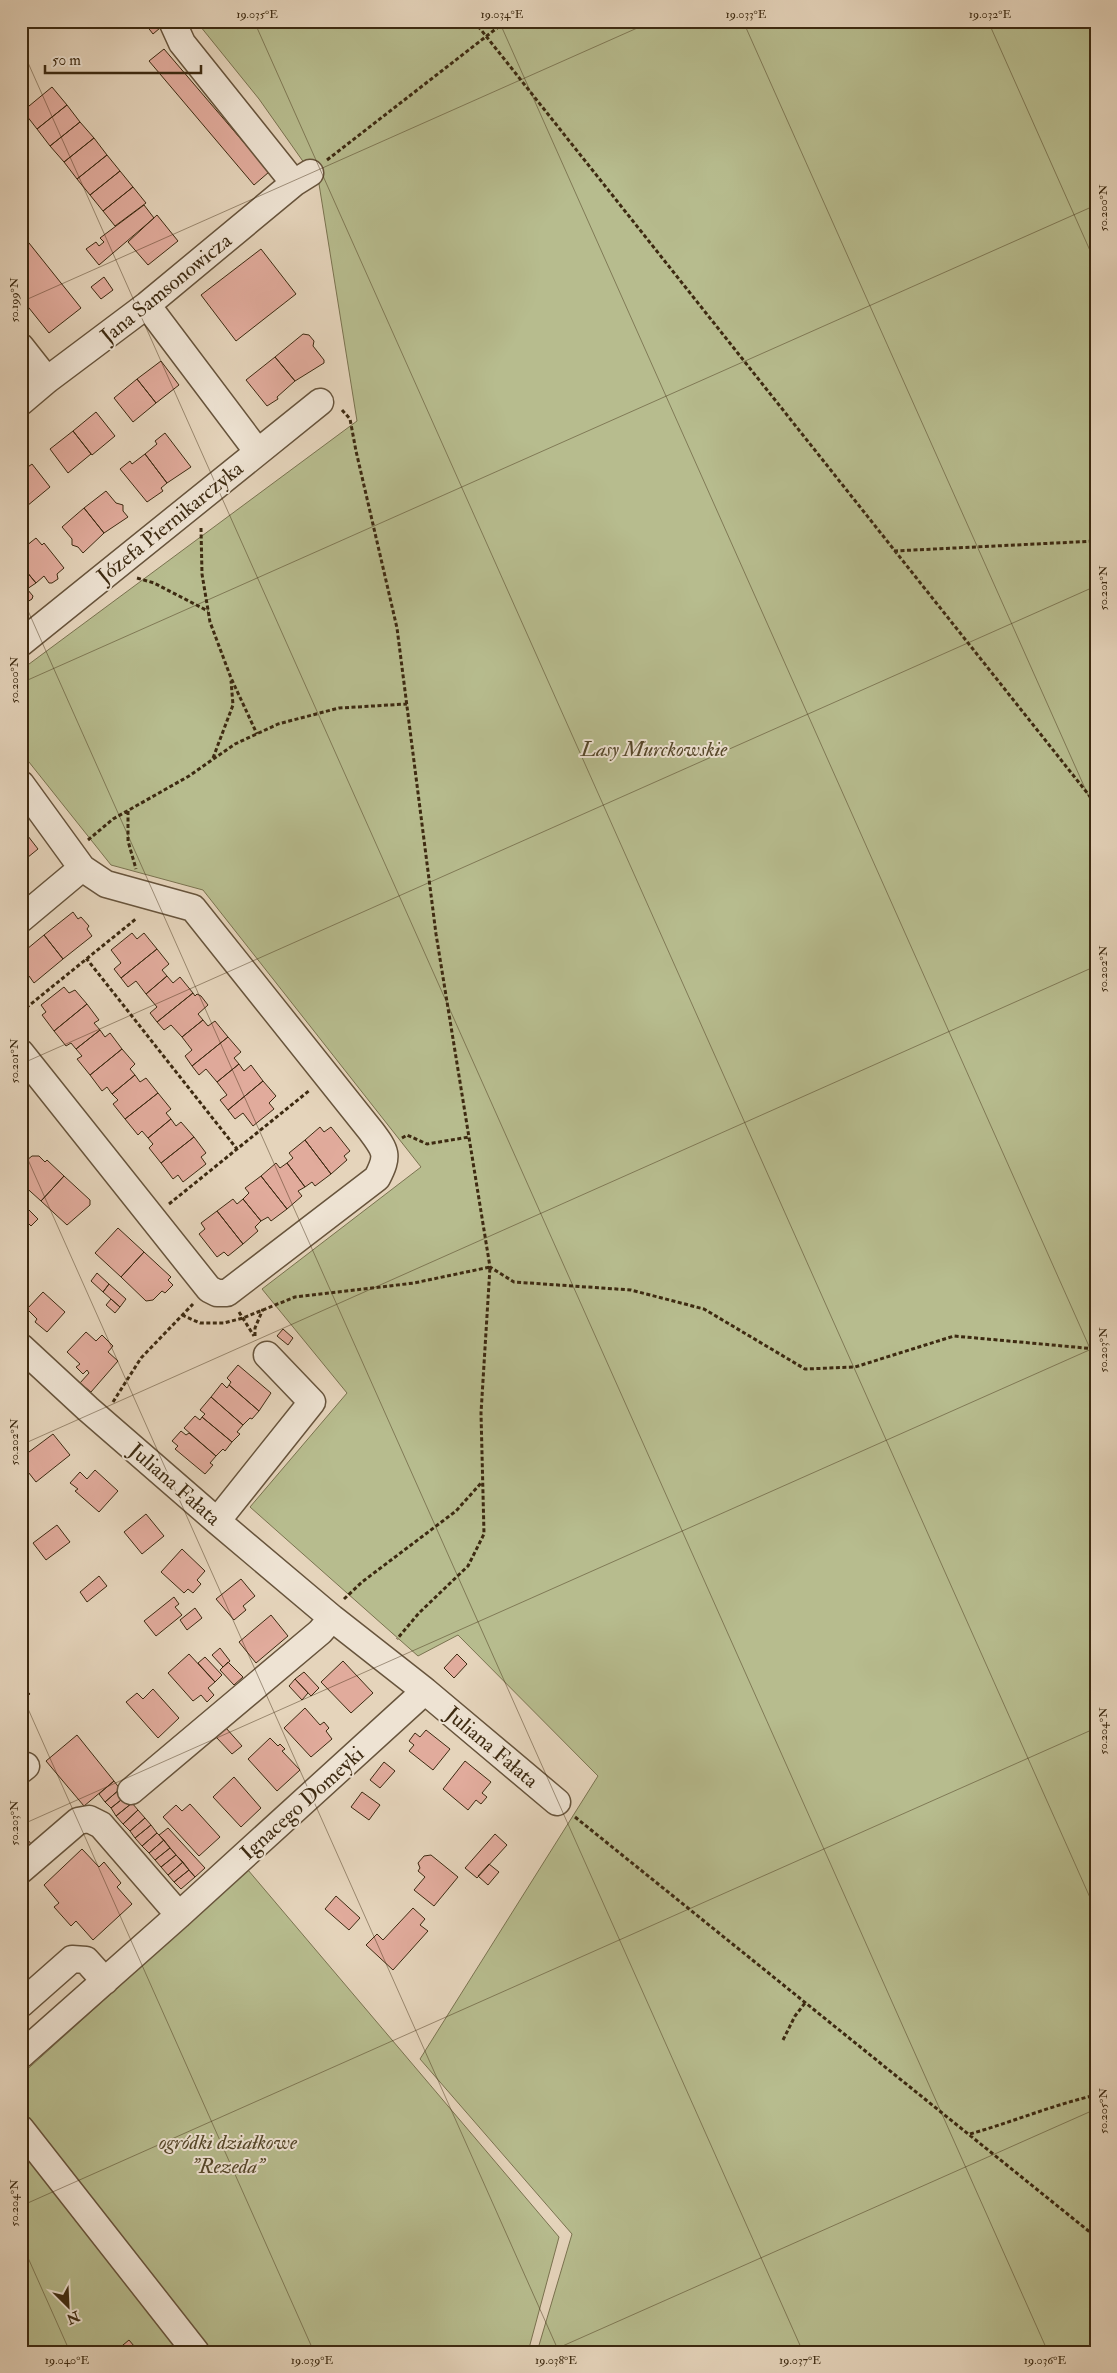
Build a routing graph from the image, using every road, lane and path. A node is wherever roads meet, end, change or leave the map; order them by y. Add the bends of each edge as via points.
1 (172, 21) edge
2 (474, 21) edge
3 (506, 21) edge
4 (486, 37) junction
5 (302, 178) junction
6 (148, 305) junction
7 (21, 347) edge
8 (47, 380) junction
9 (21, 402) edge
10 (320, 402) dead end
11 (350, 418) dead end
12 (257, 451) junction
13 (203, 495) junction
14 (1096, 541) edge
15 (894, 552) junction
16 (110, 571) junction
17 (208, 611) junction
18 (21, 643) edge
19 (231, 678) junction
20 (407, 704) junction
21 (257, 734) junction
22 (213, 760) junction
23 (21, 784) edge
24 (1096, 804) edge
25 (128, 811) junction
26 (77, 861) junction
27 (152, 897) junction
28 (21, 919) edge
29 (86, 958) junction
30 (21, 1012) edge
31 (21, 1053) edge
32 (317, 1085) dead end
33 (469, 1137) junction
34 (238, 1148) junction
35 (384, 1148) junction
36 (166, 1206) dead end
37 (490, 1267) junction
38 (218, 1291) junction
39 (263, 1309) junction
40 (182, 1316) junction
41 (243, 1318) junction
42 (261, 1346) junction
43 (21, 1347) edge
44 (1096, 1349) edge
45 (104, 1423) junction
46 (482, 1482) junction
47 (217, 1521) junction
48 (330, 1616) junction
49 (382, 1657) junction
50 (425, 1691) junction
51 (131, 1791) dead end
52 (557, 1802) joint
53 (21, 1870) edge
54 (179, 1915) junction
55 (105, 1981) junction
56 (805, 2002) junction
57 (21, 2004) edge
58 (783, 2040) dead end
59 (21, 2056) edge
60 (1096, 2095) edge
61 (21, 2129) edge
62 (969, 2134) junction
63 (1096, 2237) edge
64 (196, 2352) edge

1 - 5 street via 182,43
2 - 4 path
3 - 4 path
4 - 5 path
4 - 15 path
5 - 6 street, Jana Samsonowicza
6 - 8 street, Jana Samsonowicza
6 - 12 street
7 - 8 street
8 - 9 street, Jana Samsonowicza
10 - 12 street, Józefa Piernikarczyka
11 - 20 path via 398,628
12 - 13 street, Józefa Piernikarczyka
13 - 16 street, Józefa Piernikarczyka
13 - 17 path via 202,574
14 - 15 path
15 - 24 path
16 - 17 path via 154,583
16 - 18 street, Józefa Piernikarczyka
17 - 19 path
19 - 21 path
19 - 22 path via 233,705
20 - 21 path via 339,708 278,724
20 - 33 path via 436,934
21 - 22 path via 235,744
22 - 25 path
23 - 26 street
25 - 26 path via 113,819
25 - 27 path via 128,841
26 - 27 street via 106,884
26 - 28 street
27 - 29 path
27 - 35 street via 192,908
29 - 30 path
29 - 34 path
31 - 38 street
32 - 34 path
33 - 35 path via 428,1144 407,1135
33 - 37 path
34 - 36 path
35 - 38 street via 386,1162 377,1178
37 - 39 path via 414,1283 295,1297
37 - 44 path via 514,1282 631,1290 704,1309 805,1369 855,1367 954,1336
37 - 46 path via 482,1413
38 - 40 path
38 - 41 path
39 - 41 path
39 - 42 path via 255,1328
40 - 41 path via 200,1323 224,1323
40 - 45 path via 141,1358 114,1400
41 - 42 path
42 - 47 street via 312,1402
43 - 45 street, Juliana Fałata
45 - 47 street, Juliana Fałata
46 - 48 path via 456,1511 362,1582
46 - 49 path via 484,1534 468,1566 419,1613
47 - 48 street, Juliana Fałata
48 - 49 street, Juliana Fałata
48 - 51 street via 320,1632
49 - 50 street, Juliana Fałata
50 - 52 street, Juliana Fałata
50 - 54 street, Ignacego Domeyki
52 - 56 path
53 - 54 street via 78,1821 90,1820 101,1825
54 - 55 street, Ignacego Domeyki
55 - 57 street via 86,1960 72,1959
55 - 59 street, Ignacego Domeyki
56 - 58 path
56 - 62 path
60 - 62 path
61 - 64 street
62 - 63 path

